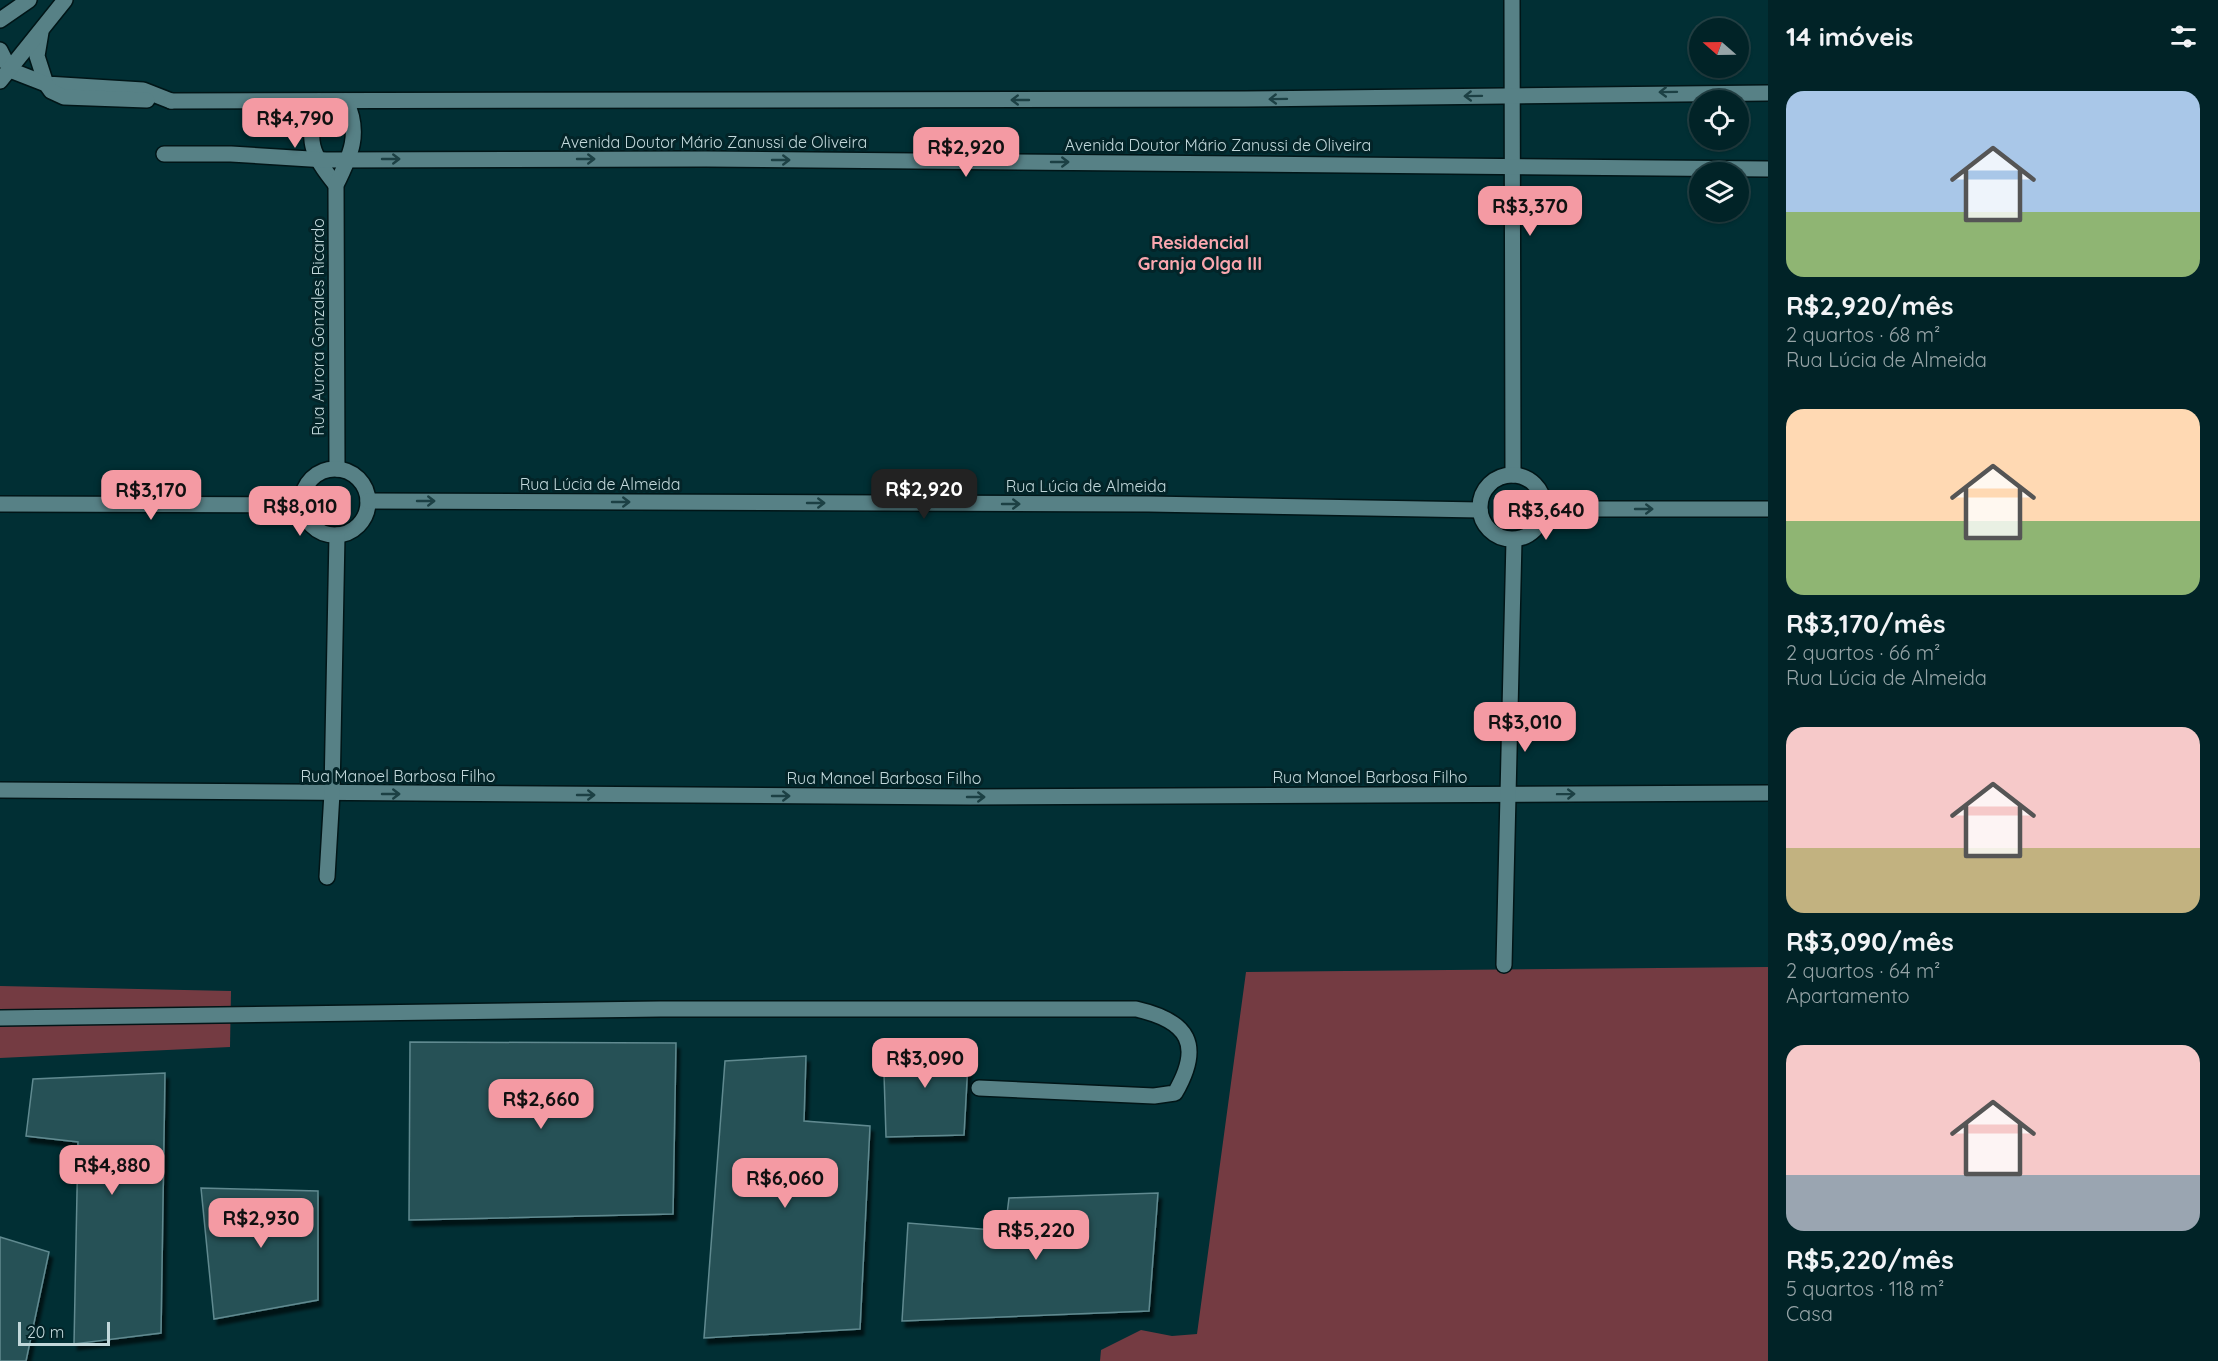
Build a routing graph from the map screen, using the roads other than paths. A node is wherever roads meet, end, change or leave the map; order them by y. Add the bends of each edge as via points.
1 (29, 0) edge
2 (65, 0) edge
3 (1512, 0) edge
4 (0, 20) edge
5 (41, 32) junction
6 (0, 51) edge
7 (5, 75) edge
8 (46, 84) junction
9 (1768, 93) edge
10 (1513, 96) junction
11 (319, 101) junction
12 (346, 101) junction
13 (164, 154) dead end
14 (349, 159) junction
15 (316, 160) junction
16 (1514, 165) junction
17 (1768, 170) edge
18 (336, 185) junction
19 (337, 469) junction
20 (1512, 476) junction
21 (368, 501) junction
22 (0, 504) edge
23 (302, 505) junction
24 (1543, 509) junction
25 (1768, 509) edge
26 (1480, 510) junction
27 (337, 535) junction
28 (1514, 540) junction
29 (0, 790) edge
30 (332, 793) junction
31 (1768, 794) edge
32 (1507, 795) junction
33 (327, 877) dead end
34 (1504, 965) dead end
35 (0, 1018) edge
36 (979, 1088) dead end

1 - 4 street
2 - 5 street
3 - 10 street
5 - 7 street
5 - 8 street via 37,56
6 - 7 street
7 - 8 street
8 - 11 street via 143,90 171,101
9 -> 10 street
10 -> 12 street
10 - 16 street
11 - 12 street
11 - 15 street via 310,140
12 - 14 street, Rua Aurora Gonzales Ricardo via 354,119
13 - 15 street, Avenida Doutor Mário Zanussi de Oliveira
14 - 15 street, Avenida Doutor Mário Zanussi de Oliveira
14 -> 16 street, Avenida Doutor Mário Zanussi de Oliveira
14 - 18 street, Rua Aurora Gonzales Ricardo
15 - 18 street
16 - 17 street, Avenida Doutor Mário Zanussi de Oliveira
16 - 20 street
18 - 19 street, Rua Aurora Gonzales Ricardo
19 - 21 street via 358,478
19 - 23 street via 313,477
20 - 24 street via 1535,485
20 - 26 street via 1489,485
21 -> 26 street, Rua Lúcia de Almeida via 1149,504
21 - 27 street via 357,526
22 - 23 street
23 - 27 street via 317,530
24 -> 25 street
24 - 28 street via 1540,524
26 - 28 street via 1493,534
27 - 30 street
28 - 32 street
29 - 30 street, Rua Manoel Barbosa Filho
30 -> 32 street, Rua Manoel Barbosa Filho
30 - 33 street
32 -> 31 street, Rua Manoel Barbosa Filho
32 - 34 street
35 - 36 street via 660,1009 1136,1009 1176,1024 1190,1044 1188,1070 1175,1093 1154,1096

